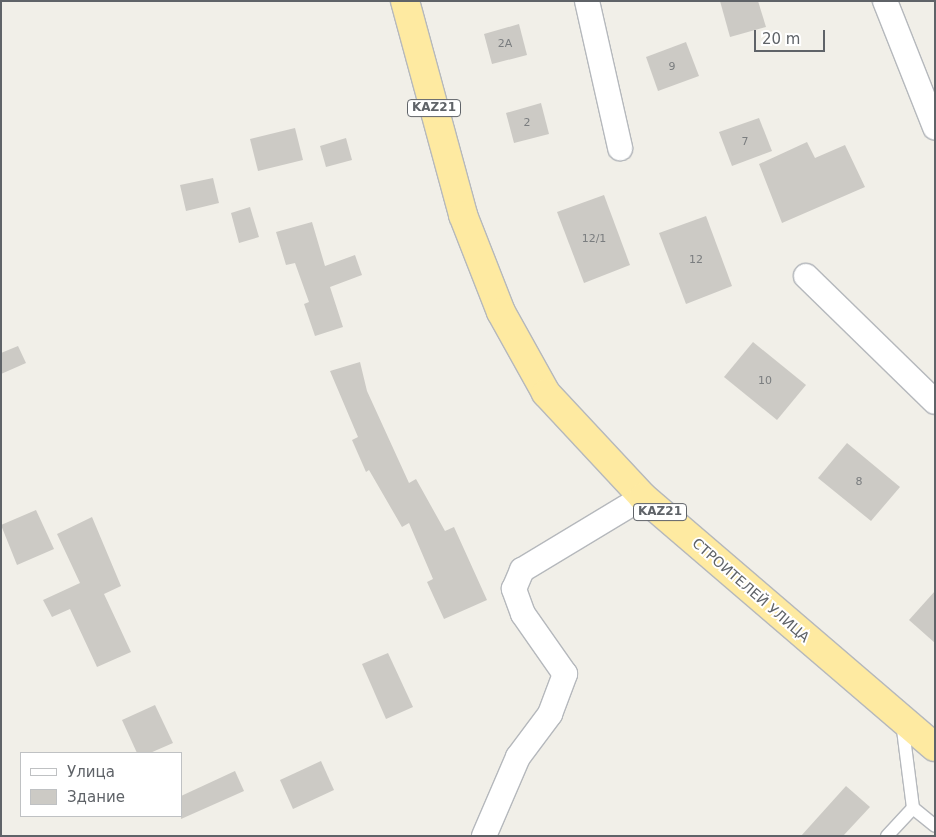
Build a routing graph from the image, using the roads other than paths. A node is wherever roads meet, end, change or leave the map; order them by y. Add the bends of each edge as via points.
1 (405, 1) edge
2 (587, 1) edge
3 (885, 1) edge
4 (935, 127) edge
5 (620, 148) dead end
6 (806, 276) dead end
7 (935, 402) edge
8 (643, 497) junction
9 (901, 720) junction
10 (935, 747) edge
11 (914, 808) junction
12 (935, 826) edge
13 (484, 836) edge
14 (887, 836) edge

1 - 8 highway, СТРОИТЕЛЕЙ УЛИЦА / KAZ21 via 463,215 501,312 546,393
2 - 5 street
3 - 4 street
6 - 7 street
8 - 9 highway, СТРОИТЕЛЕЙ УЛИЦА / KAZ21
8 - 13 street via 522,570 514,589 523,614 565,674 550,714 518,757
9 - 10 highway, СТРОИТЕЛЕЙ УЛИЦА / KAZ21
9 - 11 lane
11 - 12 lane
11 - 14 lane

